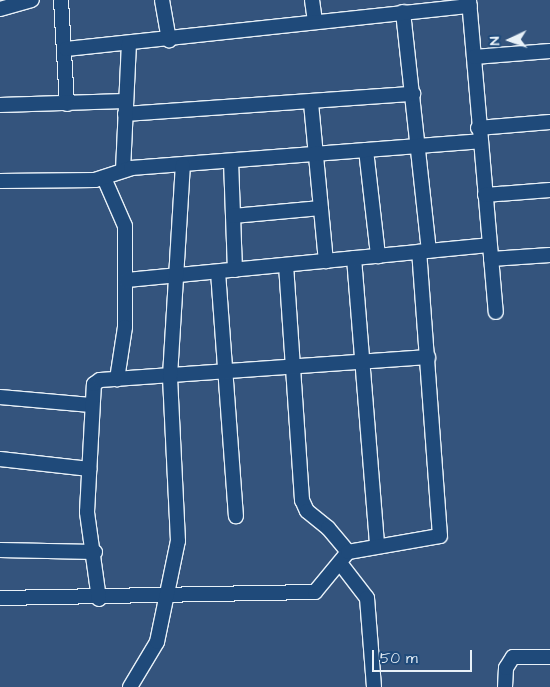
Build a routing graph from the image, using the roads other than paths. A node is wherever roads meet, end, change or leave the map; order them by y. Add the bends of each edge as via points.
1 (32, 0) edge
2 (61, 0) edge
3 (162, 0) edge
4 (312, 0) edge
5 (470, 3) edge
6 (0, 9) edge
7 (403, 12) junction
8 (316, 22) junction
9 (169, 40) junction
10 (129, 44) junction
11 (66, 49) junction
12 (550, 50) edge
13 (474, 57) junction
14 (413, 94) junction
15 (311, 103) junction
16 (67, 104) junction
17 (0, 105) edge
18 (125, 108) junction
19 (550, 122) edge
20 (479, 134) junction
21 (419, 146) junction
22 (366, 150) junction
23 (315, 154) junction
24 (231, 161) junction
25 (183, 165) junction
26 (123, 170) junction
27 (104, 178) junction
28 (0, 181) edge
29 (550, 190) edge
30 (485, 195) junction
31 (320, 208) junction
32 (233, 216) junction
33 (424, 252) junction
34 (490, 252) junction
35 (550, 255) edge
36 (378, 256) junction
37 (354, 258) junction
38 (326, 261) junction
39 (286, 265) junction
40 (235, 270) junction
41 (218, 272) junction
42 (174, 276) junction
43 (126, 280) junction
44 (496, 312) dead end
45 (428, 357) junction
46 (360, 362) junction
47 (293, 367) junction
48 (227, 372) junction
49 (170, 376) junction
50 (117, 379) junction
51 (0, 397) edge
52 (91, 405) junction
53 (0, 459) edge
54 (89, 469) junction
55 (236, 516) dead end
56 (377, 546) junction
57 (0, 550) edge
58 (95, 552) junction
59 (344, 558) junction
60 (0, 598) edge
61 (165, 598) junction
62 (99, 599) junction
63 (550, 657) edge
64 (130, 687) edge
65 (374, 687) edge
66 (506, 687) edge

1 - 6 street
2 - 11 street
3 - 9 street
4 - 8 street
5 - 7 street
5 - 13 street
7 - 8 street
7 - 14 street
8 - 9 street
9 - 10 street
10 - 11 street
10 - 18 street
11 - 16 street
12 - 13 street
13 - 20 street
14 - 15 street
14 - 21 street
15 - 18 street
15 - 23 street
16 - 17 street
16 - 18 street
18 - 26 street
19 - 20 street
20 - 21 street
20 - 30 street
21 - 22 street
21 - 33 street
22 - 23 street
22 - 36 street
23 - 24 street
23 - 31 street
24 - 25 street
24 - 32 street
25 - 26 street
25 - 42 street
26 - 27 street
27 - 28 street
27 - 43 street via 125,226
29 - 30 street
30 - 34 street
31 - 32 street
31 - 38 street
32 - 40 street
33 - 34 street
33 - 36 street
33 - 45 street
34 - 35 street
34 - 44 street
36 - 37 street
37 - 38 street
37 - 46 street
38 - 39 street
39 - 40 street
39 - 47 street
40 - 41 street
41 - 42 street
41 - 48 street
42 - 43 street
42 - 49 street
43 - 50 street
45 - 46 street
45 - 56 street via 443,528 432,540
46 - 47 street
46 - 56 street
47 - 48 street
47 - 59 street via 302,500 307,511 339,538
48 - 49 street
48 - 55 street
49 - 50 street
49 - 61 street via 178,541
50 - 52 street via 94,384
51 - 52 street
52 - 54 street
53 - 54 street
54 - 58 street via 87,512
56 - 59 street
57 - 58 street
58 - 62 street
59 - 61 street via 315,592
59 - 65 street via 367,598
60 - 62 street
61 - 62 street
61 - 64 street via 151,657
63 - 66 street via 513,657 506,668

